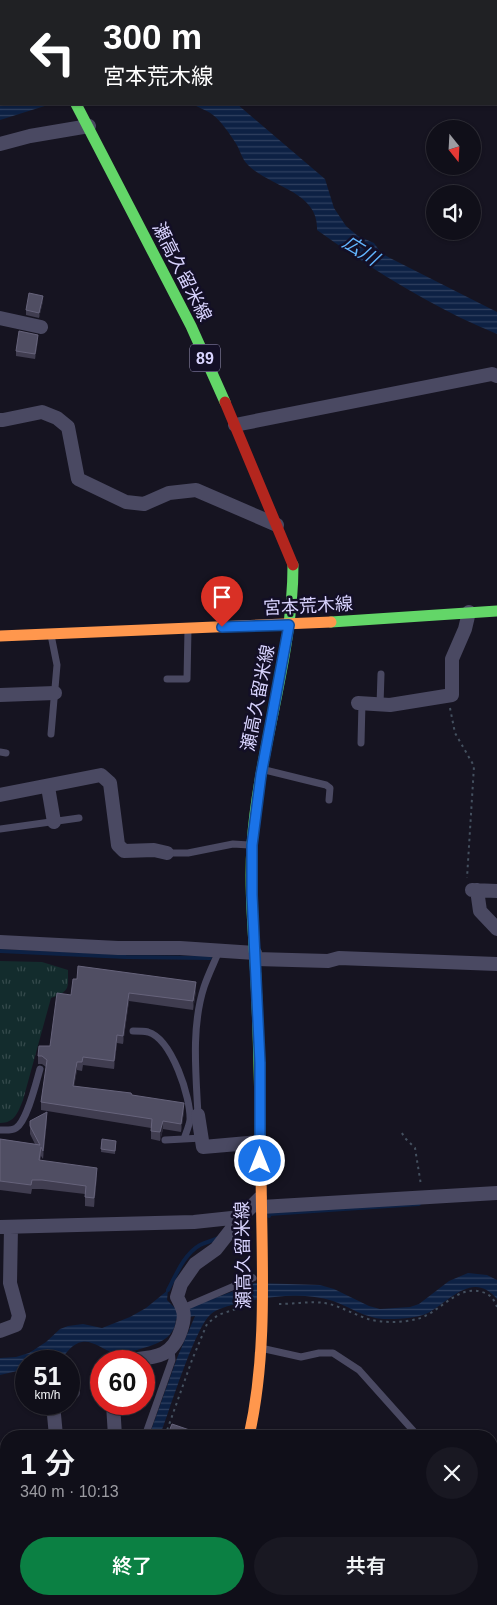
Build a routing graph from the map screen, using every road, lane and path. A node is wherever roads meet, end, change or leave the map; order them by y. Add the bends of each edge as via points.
1 (77, 105) edge
2 (89, 126) junction
3 (0, 144) edge
4 (0, 318) edge
5 (41, 327) dead end
6 (497, 376) edge
7 (0, 420) edge
8 (235, 425) junction
9 (277, 525) junction
10 (497, 611) edge
11 (469, 612) junction
12 (289, 625) junction
13 (188, 628) junction
14 (50, 633) junction
15 (0, 636) edge
16 (381, 674) dead end
17 (167, 679) dead end
18 (55, 693) junction
19 (0, 695) edge
20 (447, 696) junction
21 (360, 703) joint
22 (380, 705) junction
23 (51, 734) dead end
24 (361, 742) dead end
25 (262, 770) junction
26 (48, 786) junction
27 (0, 794) edge
28 (329, 800) dead end
29 (79, 818) dead end
30 (54, 822) junction
31 (0, 830) edge
32 (252, 845) junction
33 (167, 853) joint
34 (475, 890) junction
35 (497, 891) edge
36 (497, 929) edge
37 (0, 942) edge
38 (219, 951) junction
39 (255, 956) junction
40 (497, 964) edge
41 (133, 1031) dead end
42 (40, 1069) dead end
43 (198, 1115) joint
44 (0, 1130) edge
45 (402, 1133) dead end
46 (202, 1138) junction
47 (184, 1139) junction
48 (165, 1140) dead end
49 (260, 1142) junction
50 (497, 1193) edge
51 (423, 1198) junction
52 (260, 1202) junction
53 (241, 1217) junction
54 (5, 1227) edge
55 (253, 1278) dead end
56 (257, 1304) junction
57 (497, 1307) edge
58 (183, 1308) junction
59 (0, 1331) edge
60 (171, 1349) junction
61 (262, 1349) junction
62 (155, 1355) edge
63 (53, 1415) edge
64 (114, 1415) edge
65 (55, 1430) edge
66 (115, 1430) edge
67 (146, 1430) edge
68 (167, 1430) edge
69 (250, 1430) edge
70 (413, 1430) edge

1 - 2 main road, 瀬高久留米線 / 89
2 - 3 street
2 - 8 main road, 瀬高久留米線 / 89 via 191,326
4 - 5 street
6 - 8 street via 492,374
7 - 9 street via 42,412 57,418 68,427 78,479 126,502 144,504 169,493 196,490
8 - 9 main road, 瀬高久留米線 / 89
9 - 12 main road, 瀬高久留米線 / 89 via 293,564
10 - 11 main road, 宮本荒木線
11 - 12 main road, 宮本荒木線
11 - 20 street via 452,660 452,695
12 - 13 main road, 宮本荒木線
12 - 25 main road, 瀬高久留米線 / 89
13 - 14 main road, 宮本荒木線
13 - 17 lane via 187,678
14 - 15 main road, 宮本荒木線
14 - 18 lane via 58,665
16 - 22 lane
18 - 19 street
18 - 23 lane
20 - 22 street
20 - 34 path via 455,733 474,766 466,882
21 - 22 street
21 - 24 lane
25 - 28 lane via 326,785 330,788
25 - 32 main road, 瀬高久留米線 / 89
26 - 27 street
26 - 30 street
26 - 33 street via 102,775 110,783 118,845 124,851
29 - 30 lane
30 - 31 lane
32 - 33 lane via 232,844 188,853
32 - 39 main road, 瀬高久留米線 / 89
34 - 35 street
34 - 36 street via 480,912
37 - 38 street
38 - 39 street
38 - 43 lane via 204,987 199,1014
39 - 40 street
39 - 49 main road, 瀬高久留米線 / 89
41 - 47 lane via 150,1032 164,1043 176,1063 187,1096 190,1121
42 - 44 lane via 24,1118 16,1127
43 - 46 street
45 - 51 path via 415,1148
46 - 47 lane
46 - 49 street via 203,1147
47 - 48 lane
49 - 52 main road, 瀬高久留米線 / 89
50 - 51 street
51 - 52 street
52 - 53 street
52 - 56 main road, 瀬高久留米線 / 89
53 - 54 street via 194,1222
53 - 58 street via 216,1249 195,1264 181,1284 177,1296
54 - 59 street via 10,1283 19,1316 16,1325
55 - 58 lane
56 - 57 path via 322,1302 379,1322 417,1319 471,1290 490,1295
56 - 61 main road, 瀬高久留米線 / 89
56 - 68 path via 218,1314 207,1324
58 - 60 street via 185,1318 178,1341
60 - 62 street
60 - 67 lane via 172,1360
61 - 69 main road, 瀬高久留米線 / 89
61 - 70 lane via 301,1357 333,1353 359,1370
63 - 65 street
64 - 66 street

